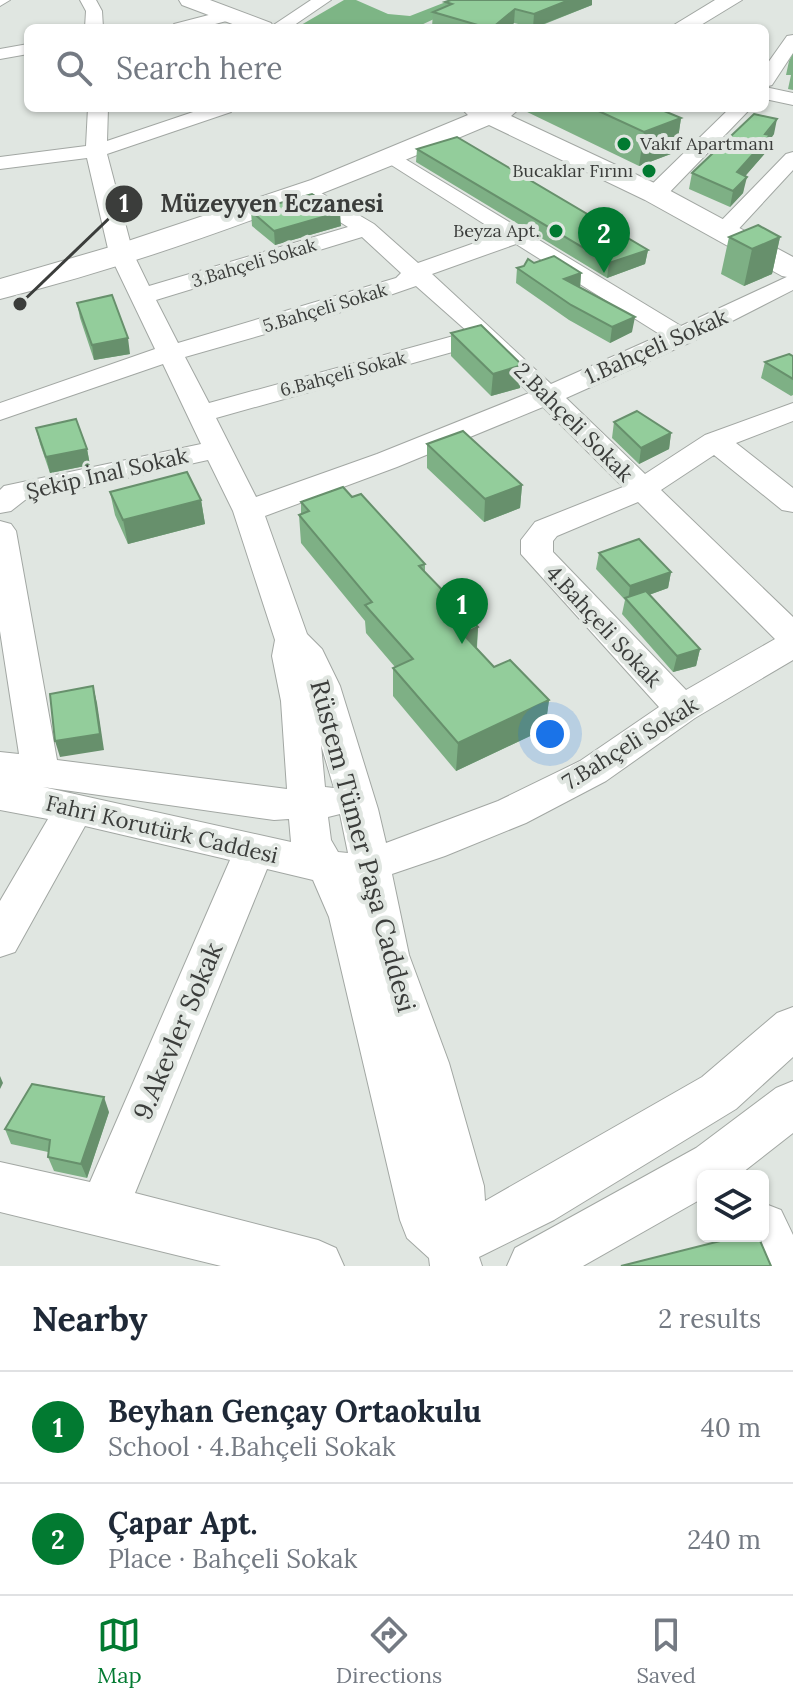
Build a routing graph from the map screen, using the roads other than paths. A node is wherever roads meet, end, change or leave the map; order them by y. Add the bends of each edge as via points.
1 (88, 0) edge
2 (190, 0) edge
3 (323, 0) edge
4 (721, 3) edge
5 (228, 15) junction
6 (94, 24) edge
7 (195, 24) edge
8 (252, 24) edge
9 (284, 24) edge
10 (687, 24) edge
11 (793, 40) edge
12 (24, 50) edge
13 (0, 54) edge
14 (769, 75) edge
15 (769, 94) edge
16 (793, 99) edge
17 (98, 112) edge
18 (212, 112) edge
19 (487, 112) edge
20 (495, 112) edge
21 (737, 112) edge
22 (96, 151) junction
23 (392, 157) junction
24 (793, 158) edge
25 (0, 163) edge
26 (306, 191) junction
27 (655, 194) junction
28 (366, 229) junction
29 (725, 230) junction
30 (519, 235) junction
31 (121, 253) junction
32 (793, 269) edge
33 (415, 272) junction
34 (793, 281) edge
35 (0, 289) edge
36 (142, 296) junction
37 (486, 335) junction
38 (682, 337) junction
39 (170, 353) junction
40 (548, 393) junction
41 (793, 411) edge
42 (0, 412) edge
43 (200, 414) junction
44 (715, 441) junction
45 (217, 449) junction
46 (641, 490) junction
47 (793, 503) edge
48 (0, 504) edge
49 (248, 511) junction
50 (0, 531) edge
51 (793, 637) edge
52 (292, 639) junction
53 (793, 644) edge
54 (682, 709) junction
55 (0, 766) edge
56 (41, 773) junction
57 (0, 795) edge
58 (307, 804) junction
59 (75, 808) junction
60 (359, 809) junction
61 (254, 851) junction
62 (372, 864) junction
63 (324, 866) junction
64 (0, 939) edge
65 (793, 1028) edge
66 (704, 1102) junction
67 (793, 1104) edge
68 (733, 1165) edge
69 (0, 1187) edge
70 (103, 1210) junction
71 (769, 1241) edge
72 (454, 1255) edge
73 (318, 1266) edge
74 (533, 1266) edge
75 (781, 1266) edge

1 - 6 street
2 - 5 main road
3 - 9 street
4 - 10 main road
5 - 7 street
5 - 8 main road
11 - 14 street
12 - 13 street
15 - 16 street
17 - 22 street, Rüstem Tümer Paşa Caddesi
18 - 22 street
19 - 23 main road
20 - 27 main road
21 - 27 street
22 - 25 street
22 - 31 street, Rüstem Tümer Paşa Caddesi
23 - 26 main road
23 - 30 street
24 - 29 street
26 - 28 street, 2.Bahçeli Sokak
26 - 31 main road
27 - 29 main road
28 - 33 street, 2.Bahçeli Sokak
28 - 36 street, 3.Bahçeli Sokak
29 - 32 main road
30 - 33 street, 5.Bahçeli Sokak
30 - 38 street
31 - 35 main road
31 - 36 street, Rüstem Tümer Paşa Caddesi
33 - 37 street, 2.Bahçeli Sokak
33 - 39 street, 5.Bahçeli Sokak via 405,283 366,296
34 - 38 street, 1.Bahçeli Sokak
36 - 39 street, Rüstem Tümer Paşa Caddesi
37 - 40 street, 2.Bahçeli Sokak
37 - 43 street, 6.Bahçeli Sokak
38 - 40 street, 1.Bahçeli Sokak
39 - 42 street, 5.Bahçeli Sokak
39 - 43 street, Rüstem Tümer Paşa Caddesi
40 - 46 street, 2.Bahçeli Sokak
40 - 49 street, 1.Bahçeli Sokak via 444,439
41 - 44 street, 4.Bahçeli Sokak
43 - 45 street, Rüstem Tümer Paşa Caddesi
44 - 46 street, 4.Bahçeli Sokak
44 - 47 street
45 - 48 street, Şekip İnal Sokak via 15,493
45 - 49 street, Rüstem Tümer Paşa Caddesi
46 - 51 street, 2.Bahçeli Sokak
46 - 54 street, 4.Bahçeli Sokak via 546,529 537,540 537,554
49 - 52 street, Rüstem Tümer Paşa Caddesi
50 - 56 street
52 - 58 street, Rüstem Tümer Paşa Caddesi via 289,656 299,701
52 - 60 street, Rüstem Tümer Paşa Caddesi via 310,658 322,686
53 - 54 street, 7.Bahçeli Sokak
54 - 62 street, 7.Bahçeli Sokak via 593,771 512,812
55 - 56 street, Fahri Korutürk Caddesi
56 - 58 street, Fahri Korutürk Caddesi via 274,805
57 - 59 street, Fahri Korutürk Caddesi
58 - 60 street, Fahri Korutürk Caddesi via 336,802
58 - 63 street, Rüstem Tümer Paşa Caddesi via 311,843
59 - 61 street, Fahri Korutürk Caddesi
59 - 64 street
60 - 62 street, Rüstem Tümer Paşa Caddesi
61 - 63 street, Fahri Korutürk Caddesi
61 - 70 street, 9.Akevler Sokak
62 - 63 street, 7.Bahçeli Sokak via 347,870
62 - 72 street, Rüstem Tümer Paşa Caddesi via 388,955 426,1063 459,1186
63 - 72 street, Rüstem Tümer Paşa Caddesi via 350,917 425,1220
65 - 66 street
66 - 68 street
66 - 72 street
67 - 68 street
68 - 74 street
69 - 70 street
70 - 73 street
71 - 75 street

